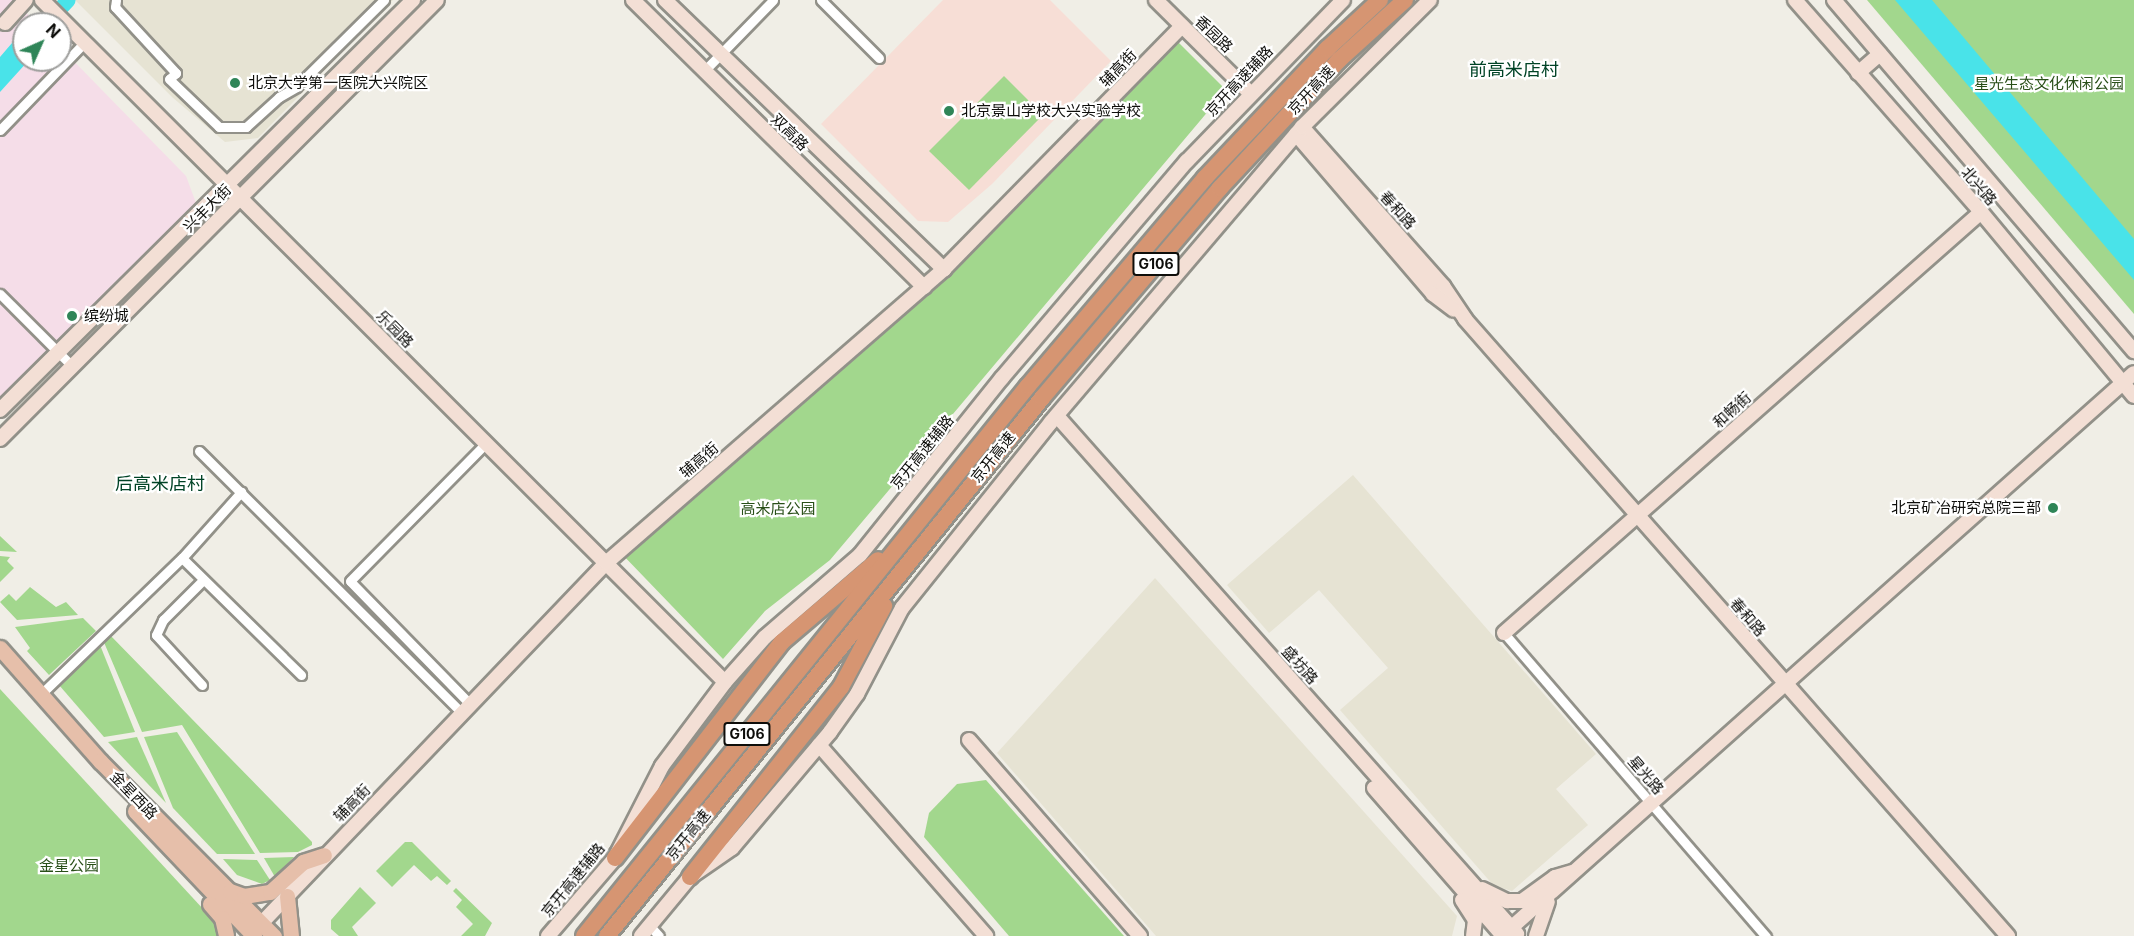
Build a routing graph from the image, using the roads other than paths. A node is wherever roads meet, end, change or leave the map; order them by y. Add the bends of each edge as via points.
1 (26, 0) edge
2 (42, 0) edge
3 (116, 0) edge
4 (384, 0) edge
5 (413, 0) edge
6 (437, 0) edge
7 (633, 0) edge
8 (660, 0) edge
9 (665, 0) edge
10 (773, 0) edge
11 (821, 0) edge
12 (1156, 0) edge
13 (1343, 0) edge
14 (1380, 0) edge
15 (1405, 0) edge
16 (1430, 0) edge
17 (1796, 0) edge
18 (1834, 0) edge
19 (647, 14) junction
20 (5, 23) dead end
21 (1182, 26) junction
22 (81, 39) junction
23 (719, 54) junction
24 (1880, 54) junction
25 (879, 58) dead end
26 (704, 70) junction
27 (1858, 73) junction
28 (1249, 92) junction
29 (0, 129) edge
30 (1299, 130) junction
31 (227, 184) junction
32 (240, 197) junction
33 (1980, 212) junction
34 (944, 269) junction
35 (924, 287) junction
36 (0, 294) edge
37 (58, 351) junction
38 (2134, 351) edge
39 (73, 367) junction
40 (2134, 373) edge
41 (2122, 382) junction
42 (2134, 396) edge
43 (0, 410) edge
44 (1054, 419) junction
45 (0, 439) edge
46 (486, 443) junction
47 (199, 451) dead end
48 (241, 492) junction
49 (1638, 516) junction
50 (917, 537) junction
51 (182, 558) junction
52 (606, 563) junction
53 (203, 580) junction
54 (1504, 633) joint
55 (0, 648) edge
56 (0, 662) edge
57 (301, 675) dead end
58 (725, 682) junction
59 (1784, 683) junction
60 (202, 685) dead end
61 (41, 694) junction
62 (465, 708) junction
63 (969, 740) dead end
64 (819, 745) junction
65 (1651, 803) junction
66 (324, 855) junction
67 (615, 858) junction
68 (181, 859) junction
69 (1439, 863) junction
70 (1576, 871) junction
71 (690, 877) junction
72 (1466, 878) junction
73 (1557, 888) junction
74 (227, 889) junction
75 (286, 896) junction
76 (254, 932) edge
77 (650, 932) edge
78 (1508, 935) edge
79 (225, 936) edge
80 (274, 936) edge
81 (291, 936) edge
82 (548, 936) edge
83 (584, 936) edge
84 (607, 936) edge
85 (986, 936) edge
86 (1140, 936) edge
87 (1473, 936) edge
88 (1536, 936) edge
89 (1766, 936) edge
90 (2008, 936) edge

1 - 20 street
2 - 22 street, 乐园路
3 - 4 street via 115,7 176,73 169,80 219,127 246,128 279,97 296,87
5 - 31 street, 兴丰大街
6 - 32 street, 兴丰大街
7 - 19 street, 双高路
8 - 19 street
9 - 23 street, 双高路
10 - 23 street
11 - 25 street
12 - 21 street, 香园路
13 - 28 street, 京开高速辅路
14 - 50 highway, 京开高速 / G106 via 1327,49 1205,178 1028,386
15 - 50 highway, 京开高速 / G106 via 1339,60 1220,188
16 - 30 street
17 - 27 street, 北兴路
18 - 24 street, 北兴路
19 - 26 street, 双高路
21 - 28 street, 香园路
21 - 34 street, 辅高街
22 - 29 street
22 - 31 street, 乐园路
23 - 26 street
23 - 34 street, 双高路
24 - 27 street
24 - 38 street, 北兴路
26 - 35 street, 双高路
27 - 33 street, 北兴路
28 - 58 street, 京开高速辅路 via 1002,378 860,555 765,637
30 - 44 street
30 - 49 street, 春和路 via 1443,286 1465,319
31 - 32 street, 乐园路
31 - 37 street, 兴丰大街
32 - 39 street, 兴丰大街
32 - 46 street, 乐园路
33 - 41 street, 北兴路
33 - 49 street, 和畅街
34 - 35 street, 辅高街
35 - 52 street, 辅高街
36 - 37 street
37 - 39 street
37 - 43 street, 兴丰大街
39 - 45 street, 兴丰大街
40 - 41 street
41 - 42 street, 北兴路
41 - 59 street
44 - 64 street via 902,608 857,694
44 - 69 street, 盛坊路
44 - 72 street, 盛坊路
46 - 52 street, 乐园路
46 - 62 street via 350,581
47 - 48 street
48 - 51 street
48 - 62 street
49 - 54 street, 和畅街
49 - 59 street, 春和路
50 - 67 highway via 782,642
50 - 71 highway via 841,687
50 - 83 highway, 京开高速 / G106
50 - 84 highway, 京开高速 / G106
51 - 53 street
51 - 61 street
52 - 58 street, 乐园路
52 - 62 street, 辅高街
53 - 57 street
53 - 60 street via 164,620 156,635
54 - 65 street, 星光路
55 - 61 main road, 金星西路
56 - 68 main road, 金星西路
58 - 67 street, 京开高速辅路 via 662,766
59 - 65 street
59 - 90 street, 春和路
61 - 74 main road, 金星西路 via 100,761
62 - 66 street, 辅高街
63 - 86 street
64 - 71 street via 732,848
64 - 85 street
65 - 70 street
65 - 89 street, 星光路
66 - 74 main road via 303,862 270,892 244,896
66 - 75 street, 辅高街
67 - 82 street, 京开高速辅路
68 - 76 main road, 金星西路
68 - 79 main road via 189,880 222,918
69 - 78 street, 盛坊路
69 - 87 street via 1475,920
70 - 72 street via 1556,877 1522,900 1507,901
70 - 73 street
71 - 77 street
72 - 78 street, 盛坊路
73 - 78 street
73 - 88 street via 1540,916
74 - 76 main road, 金星西路
75 - 76 street, 辅高街
75 - 81 main road
76 - 80 main road, 金星西路

